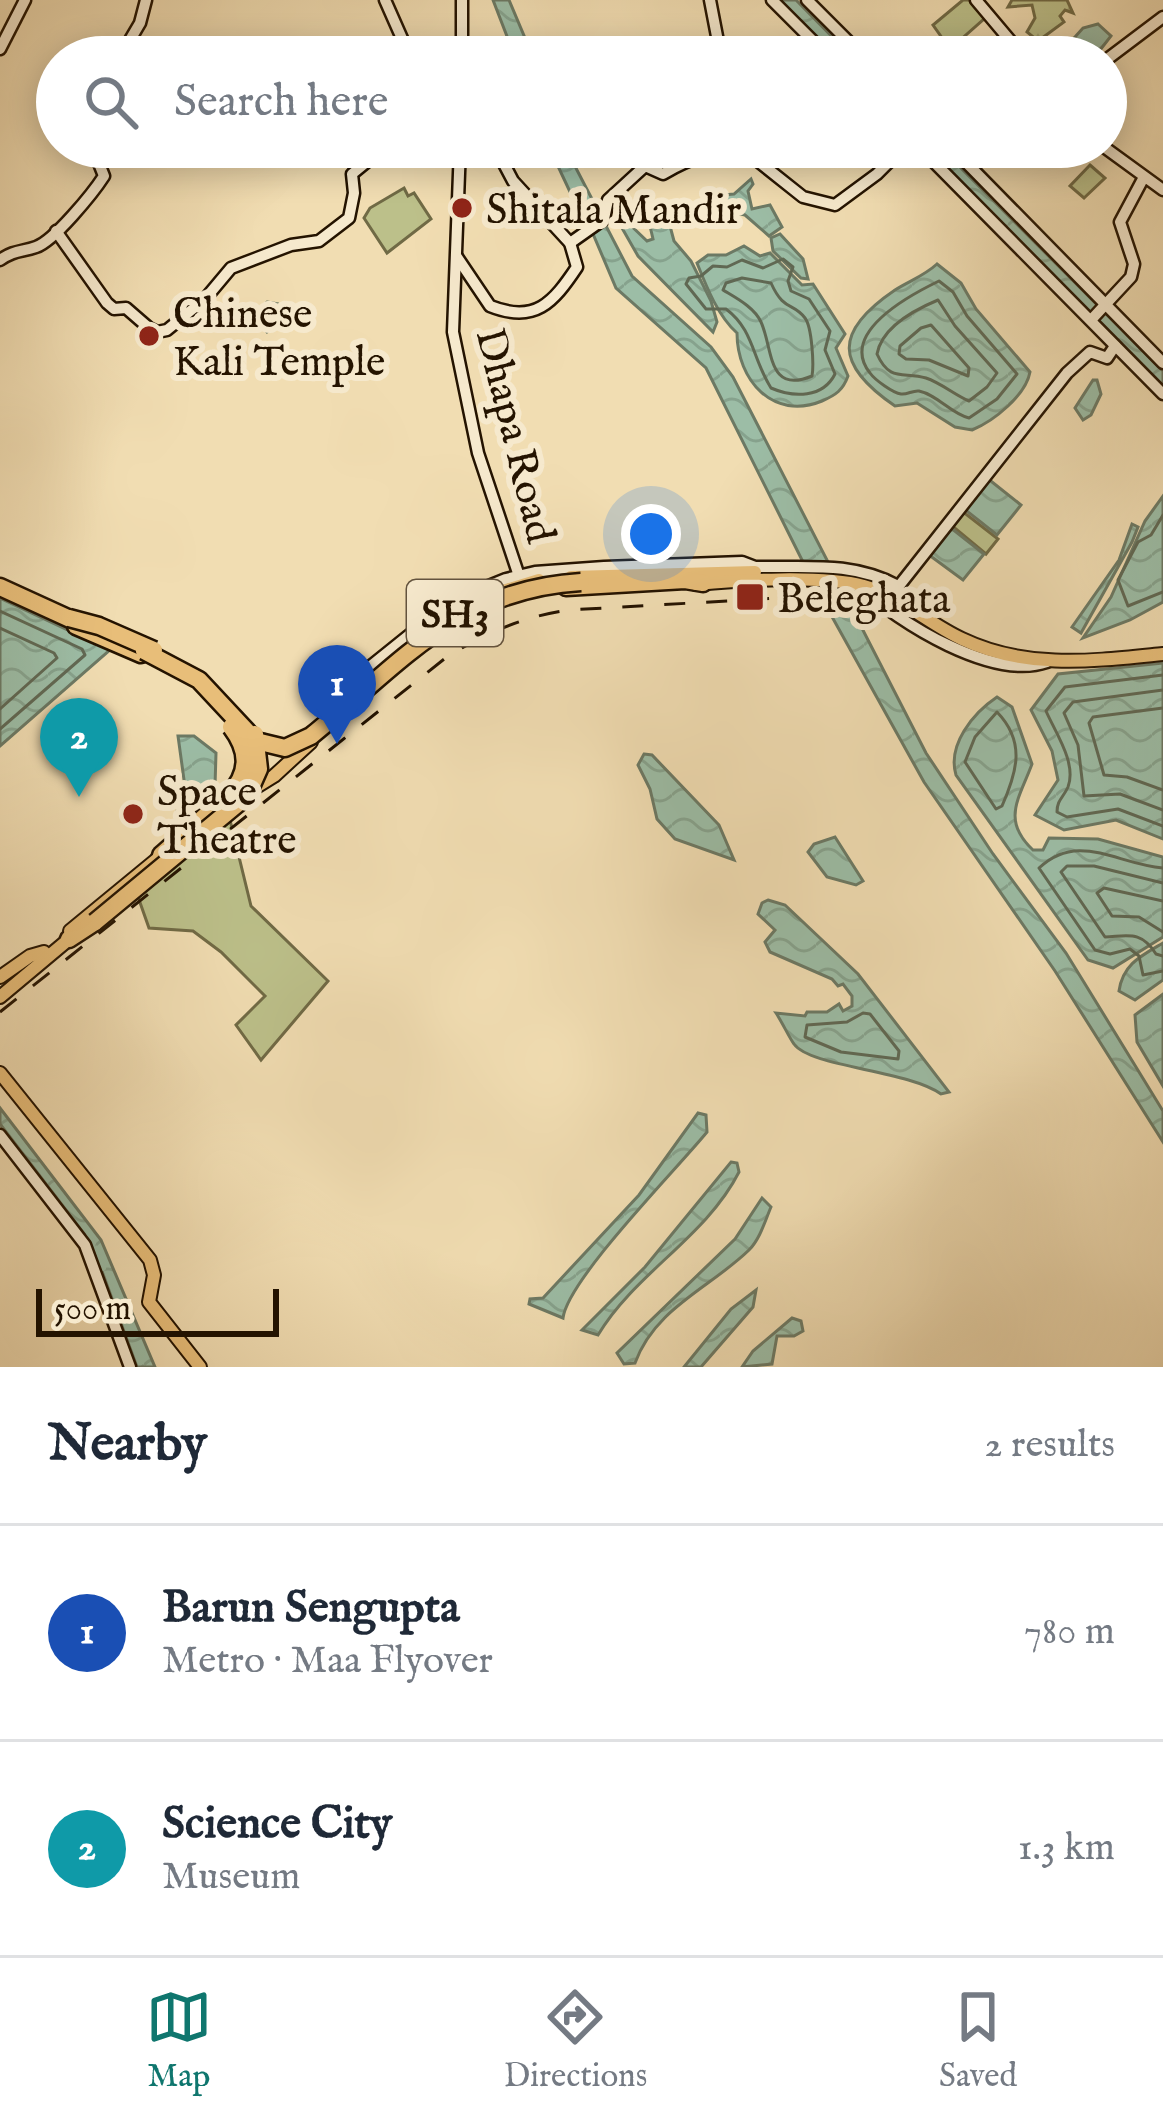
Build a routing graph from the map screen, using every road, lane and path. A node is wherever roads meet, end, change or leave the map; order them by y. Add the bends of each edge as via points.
1 (25, 0) edge
2 (146, 0) edge
3 (385, 0) edge
4 (462, 0) edge
5 (710, 0) edge
6 (772, 0) edge
7 (807, 0) edge
8 (976, 0) edge
9 (1163, 17) edge
10 (133, 36) edge
11 (401, 36) edge
12 (462, 36) edge
13 (717, 36) edge
14 (808, 36) edge
15 (843, 36) edge
16 (1006, 36) edge
17 (1127, 44) edge
18 (0, 49) edge
19 (1127, 164) edge
20 (100, 168) edge
21 (359, 168) edge
22 (459, 168) edge
23 (506, 168) edge
24 (643, 168) edge
25 (770, 168) edge
26 (883, 168) edge
27 (940, 168) edge
28 (971, 168) edge
29 (1144, 177) junction
30 (1163, 190) edge
31 (56, 232) junction
32 (570, 243) junction
33 (456, 254) junction
34 (0, 260) edge
35 (1105, 305) junction
36 (1091, 320) junction
37 (1115, 346) junction
38 (1163, 363) edge
39 (1163, 394) edge
40 (703, 578) junction
41 (523, 582) junction
42 (851, 582) junction
43 (583, 584) junction
44 (0, 589) edge
45 (894, 592) junction
46 (69, 619) junction
47 (1163, 651) edge
48 (1004, 655) junction
49 (976, 656) junction
50 (1049, 661) junction
51 (168, 667) junction
52 (271, 757) junction
53 (255, 767) junction
54 (270, 778) junction
55 (230, 817) dead end
56 (167, 849) junction
57 (64, 943) junction
58 (47, 956) junction
59 (27, 970) junction
60 (0, 977) edge
61 (0, 996) edge
62 (0, 1073) edge
63 (0, 1135) edge
64 (130, 1367) edge
65 (200, 1367) edge

1 - 18 street
2 - 10 street
3 - 11 street
4 - 12 street
5 - 13 street
6 - 14 street
7 - 15 street
8 - 16 street
9 - 17 street
19 - 29 street
20 - 31 street via 104,176
21 - 31 street via 349,218 319,241 231,268 206,299 158,332 106,304
22 - 33 street, Dhapa Road
23 - 32 street
24 - 32 street via 608,200 604,219
25 - 26 street via 803,197 835,205
27 - 36 street
28 - 35 street
29 - 30 street
29 - 35 street via 1120,222 1134,264
31 - 34 street
32 - 33 street via 574,272 530,313 490,306
33 - 41 street, Dhapa Road via 453,332 479,449
35 - 36 street
35 - 38 street
36 - 37 street
37 - 39 street
37 - 45 street via 1107,358 1090,352 1067,374
40 - 41 main road, SH3
40 - 42 main road, SH3
40 - 43 highway
41 - 45 street via 742,562 853,569
41 - 52 main road, SH3 via 449,617
41 - 54 main road, SH3 via 449,628
42 - 45 main road, SH3
42 - 49 street
43 - 46 highway, bridge via 531,587 467,611 311,736 285,748 256,741 184,670
43 - 51 highway, bridge via 479,608 307,743 284,751 252,742 207,692
44 - 46 highway
44 - 51 highway, bridge
44 - 52 main road via 194,674
44 - 53 main road via 193,684 243,737
45 - 47 main road, SH3 via 955,629 1018,652
45 - 48 main road, SH3 via 960,638
46 - 57 highway, bridge via 194,670 249,724 260,757 255,784 239,804
47 - 50 main road, SH3
48 - 49 main road
48 - 50 main road, SH3
49 - 50 street via 1020,668
51 - 56 highway, bridge via 231,727 246,761 233,790
52 - 53 main road, SH3
52 - 54 main road via 278,765
53 - 54 main road
53 - 56 main road, SH3 via 232,798
54 - 57 main road, SH3
55 - 58 street
56 - 58 main road, SH3
57 - 58 main road, SH3
57 - 59 main road
58 - 59 main road
58 - 60 main road, SH3 via 30,956
58 - 61 main road, SH3
59 - 61 main road
62 - 65 main road via 150,1261 152,1307
63 - 64 street via 86,1245

